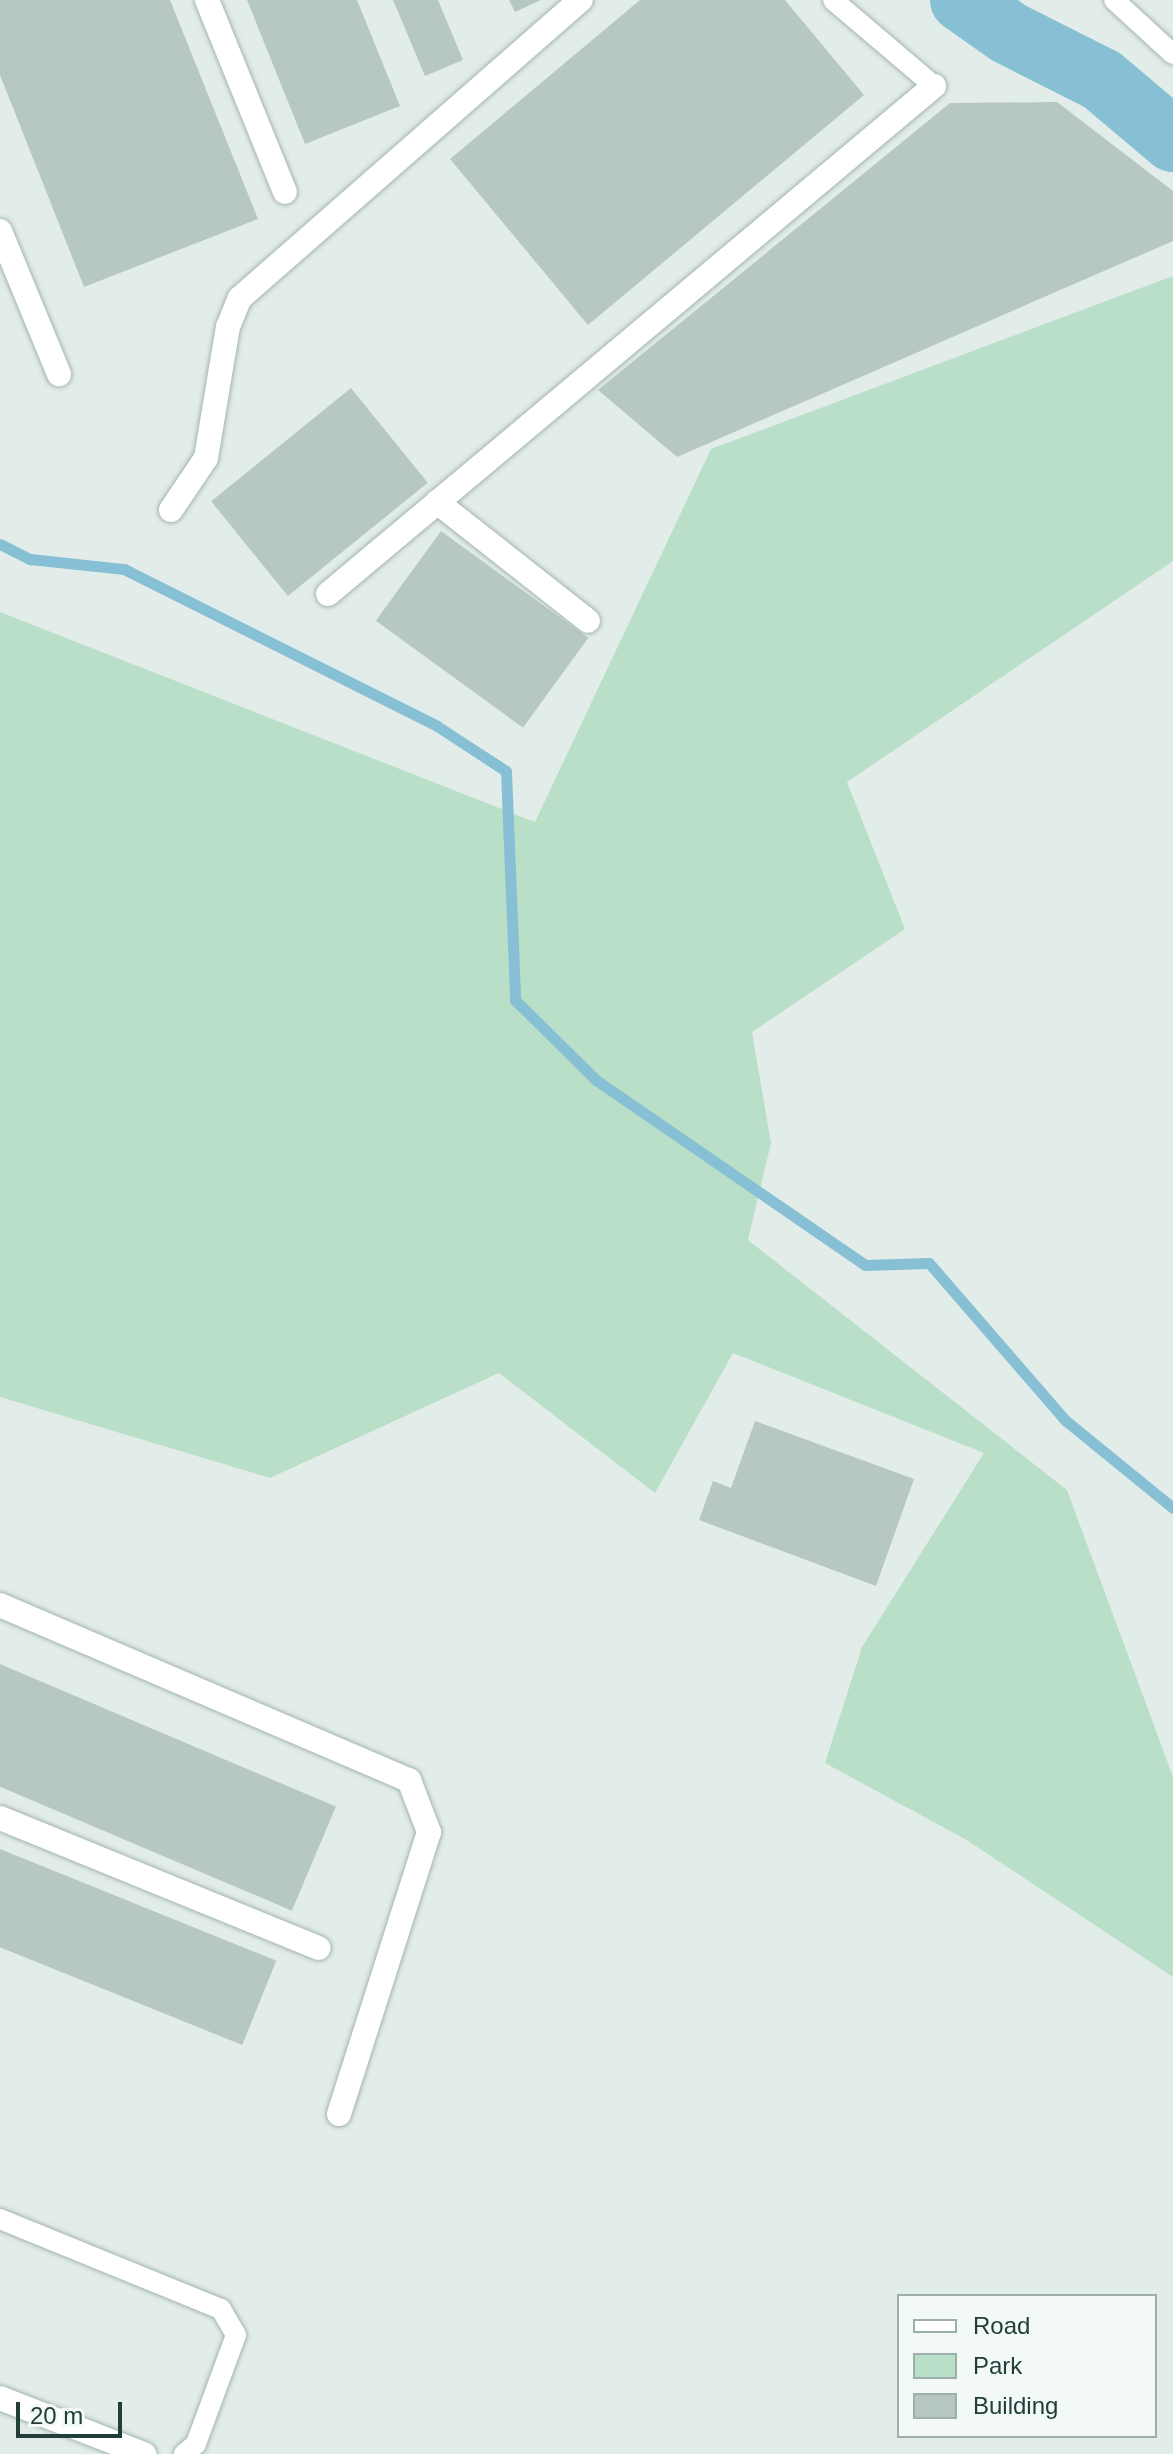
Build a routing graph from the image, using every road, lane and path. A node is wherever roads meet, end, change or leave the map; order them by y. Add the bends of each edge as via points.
1 (207, 0) edge
2 (581, 0) edge
3 (833, 0) edge
4 (1114, 0) edge
5 (1173, 54) edge
6 (934, 86) joint
7 (285, 192) dead end
8 (0, 231) edge
9 (59, 374) dead end
10 (437, 502) junction
11 (171, 510) dead end
12 (328, 594) dead end
13 (588, 621) dead end
14 (0, 1605) edge
15 (0, 1818) edge
16 (318, 1948) dead end
17 (339, 2114) dead end
18 (0, 2219) edge
19 (0, 2398) edge
20 (144, 2454) edge
21 (184, 2454) edge

1 - 7 street
2 - 11 street via 240,298 228,327 206,458
3 - 6 lane
4 - 5 lane
6 - 10 street
8 - 9 street
10 - 12 street
10 - 13 street
14 - 17 street via 409,1780 429,1832
15 - 16 street
18 - 21 lane via 221,2309 236,2335 196,2444
19 - 20 street

